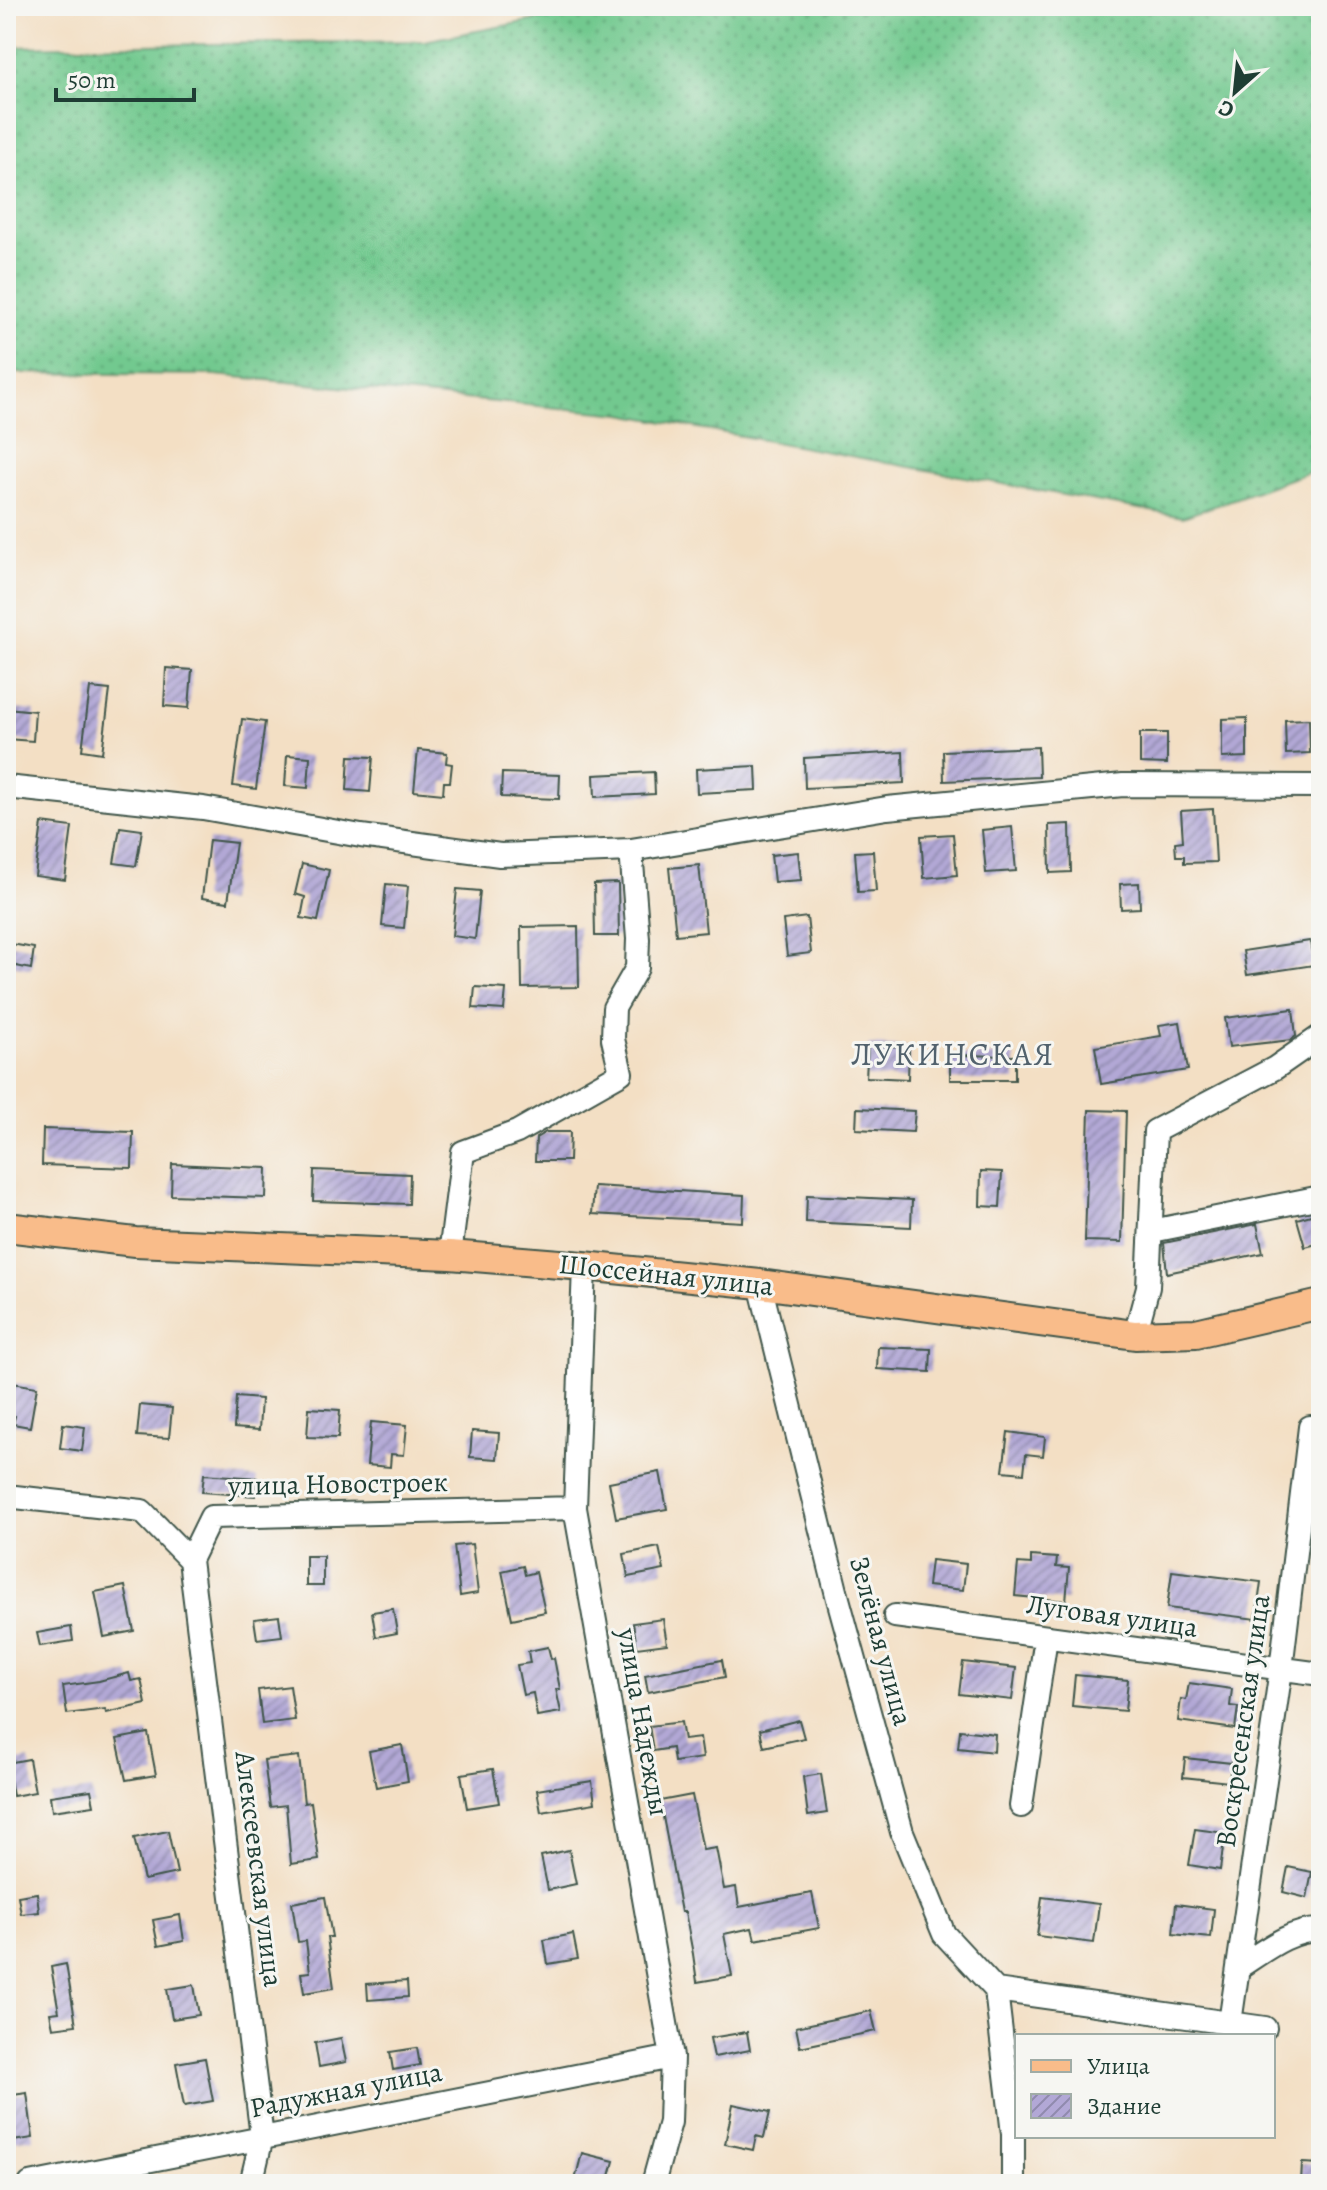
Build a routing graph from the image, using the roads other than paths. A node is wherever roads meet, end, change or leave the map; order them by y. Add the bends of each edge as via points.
1 (1321, 786) edge
2 (6, 787) edge
3 (631, 850) junction
4 (1321, 1036) edge
5 (1321, 1197) edge
6 (6, 1227) edge
7 (1152, 1231) junction
8 (450, 1255) junction
9 (584, 1266) junction
10 (760, 1284) junction
11 (1321, 1304) edge
12 (1135, 1335) junction
13 (1310, 1427) dead end
14 (6, 1496) edge
15 (575, 1508) junction
16 (190, 1560) junction
17 (895, 1616) dead end
18 (1046, 1637) junction
19 (1281, 1669) junction
20 (1321, 1674) edge
21 (1021, 1806) dead end
22 (1321, 1930) edge
23 (1239, 1967) junction
24 (996, 1990) junction
25 (1230, 2023) junction
26 (1265, 2028) dead end
27 (672, 2057) junction
28 (262, 2137) junction
29 (30, 2184) edge
30 (251, 2184) edge
31 (653, 2184) edge
32 (1013, 2184) edge

1 - 3 street via 1123,785 887,808
2 - 3 street via 203,808 500,855
3 - 8 street via 637,968 614,1008 613,1039 621,1073 517,1132 463,1152
4 - 7 street via 1275,1068 1155,1131
5 - 7 street
6 - 8 main road, Шоссейная улица via 135,1242
7 - 12 street via 1148,1287
8 - 9 main road, Шоссейная улица
9 - 10 main road, Шоссейная улица
9 - 15 street, улица Надежды
10 - 12 main road, Шоссейная улица
10 - 24 street, Зелёная улица via 902,1832 944,1934
11 - 12 main road, Шоссейная улица via 1196,1333
13 - 19 street, Воскресенская улица
14 - 16 street via 142,1511
15 - 16 street, улица Новостроек via 211,1517
15 - 27 street, улица Надежды
16 - 28 street, Алексеевская улица
17 - 18 street, Луговая улица
18 - 19 street, Луговая улица
18 - 21 street
19 - 20 street, Луговая улица
19 - 23 street, Воскресенская улица
22 - 23 street via 1282,1941
23 - 25 street, Воскресенская улица
24 - 25 street
24 - 32 street via 1013,2134
25 - 26 street
27 - 28 street, Радужная улица
27 - 31 street, улица Надежды via 670,2122
28 - 29 street, Радужная улица
28 - 30 street, Алексеевская улица

